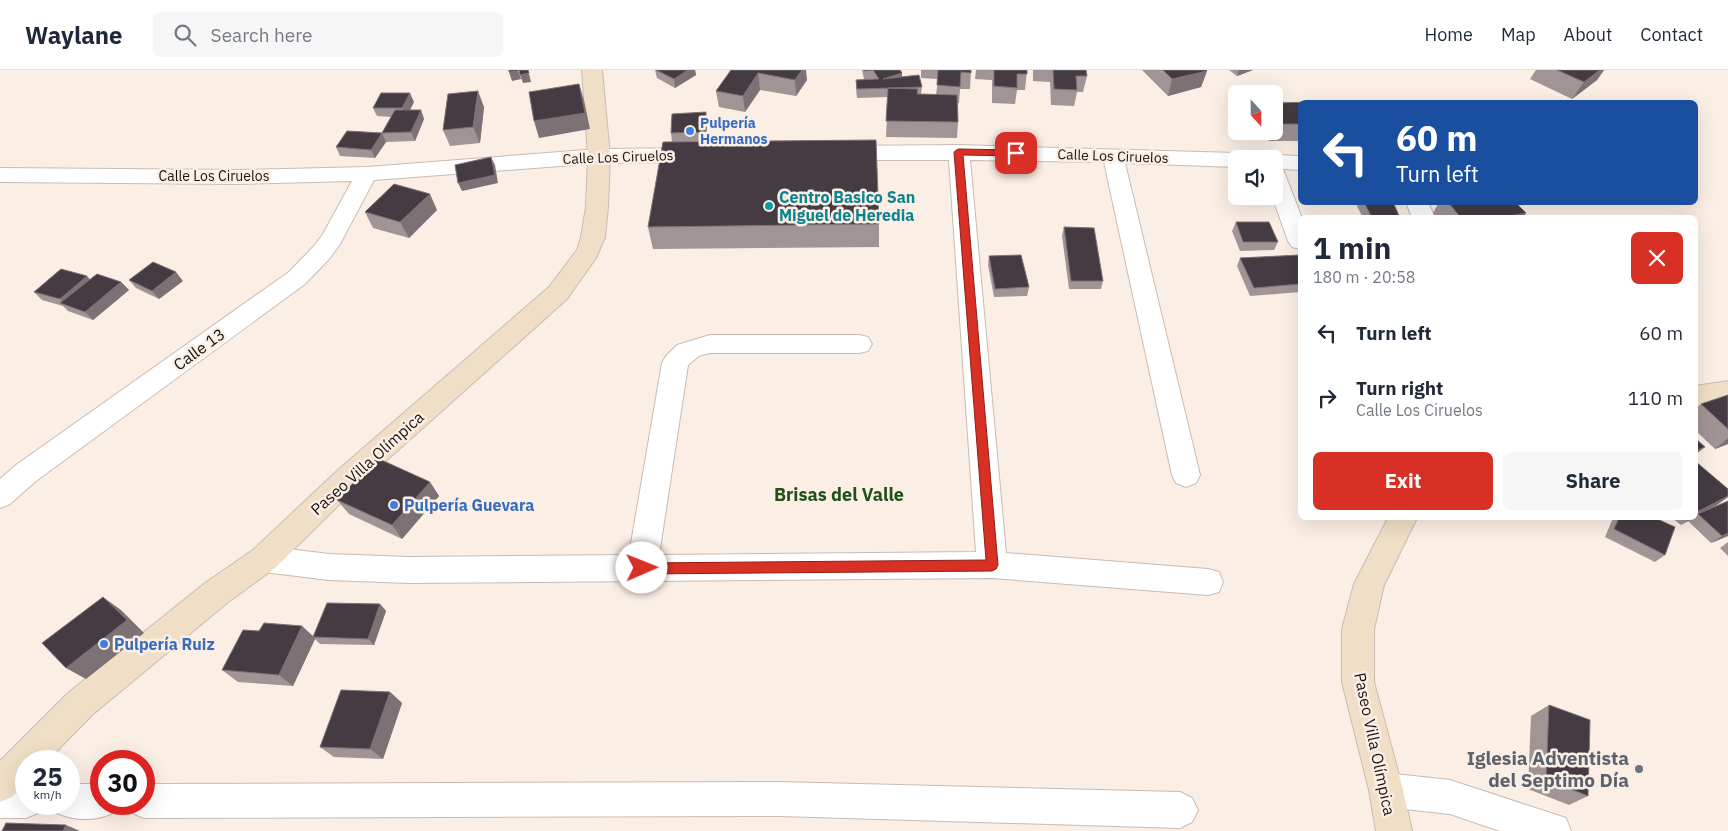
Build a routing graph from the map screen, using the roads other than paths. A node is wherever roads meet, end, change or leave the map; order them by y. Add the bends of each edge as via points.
1 (592, 70) edge
2 (958, 152) junction
3 (819, 154) edge
4 (719, 155) edge
5 (1113, 155) junction
6 (599, 156) junction
7 (1228, 160) edge
8 (1283, 162) edge
9 (1298, 163) edge
10 (367, 174) junction
11 (0, 175) edge
12 (1283, 196) edge
13 (1298, 236) edge
14 (859, 344) dead end
15 (1728, 391) edge
16 (1698, 396) edge
17 (1186, 475) dead end
18 (0, 496) edge
19 (1402, 520) edge
20 (264, 559) junction
21 (992, 565) junction
22 (642, 568) junction
23 (1208, 582) dead end
24 (0, 785) edge
25 (1386, 790) junction
26 (15, 801) edge
27 (155, 801) edge
28 (0, 802) edge
29 (1180, 810) dead end
30 (1394, 831) edge
31 (1553, 831) edge

1 - 6 main road, Paseo Villa Olímpica
2 - 3 street, Calle Los Ciruelos
2 - 5 street, Calle Los Ciruelos
2 - 21 street
4 - 6 street, Calle Los Ciruelos
5 - 7 street, Calle Los Ciruelos
5 - 17 street
6 - 10 street, Calle Los Ciruelos
6 - 20 main road, Paseo Villa Olímpica via 597,207 588,252 558,293 348,478
8 - 9 street
10 - 11 street, Calle Los Ciruelos via 238,177
10 - 18 street, Calle 13 via 332,238 298,278 26,473
12 - 13 street
14 - 22 street via 710,344 684,352 675,363
15 - 16 main road
19 - 25 main road, Paseo Villa Olímpica via 1369,584 1358,629 1358,682
20 - 22 street via 330,567 409,570
20 - 24 main road, Paseo Villa Olímpica via 216,593 80,704
21 - 22 street
21 - 23 street
25 - 30 main road, Paseo Villa Olímpica
25 - 31 street via 1450,797
26 - 28 street
27 - 29 street via 780,799

